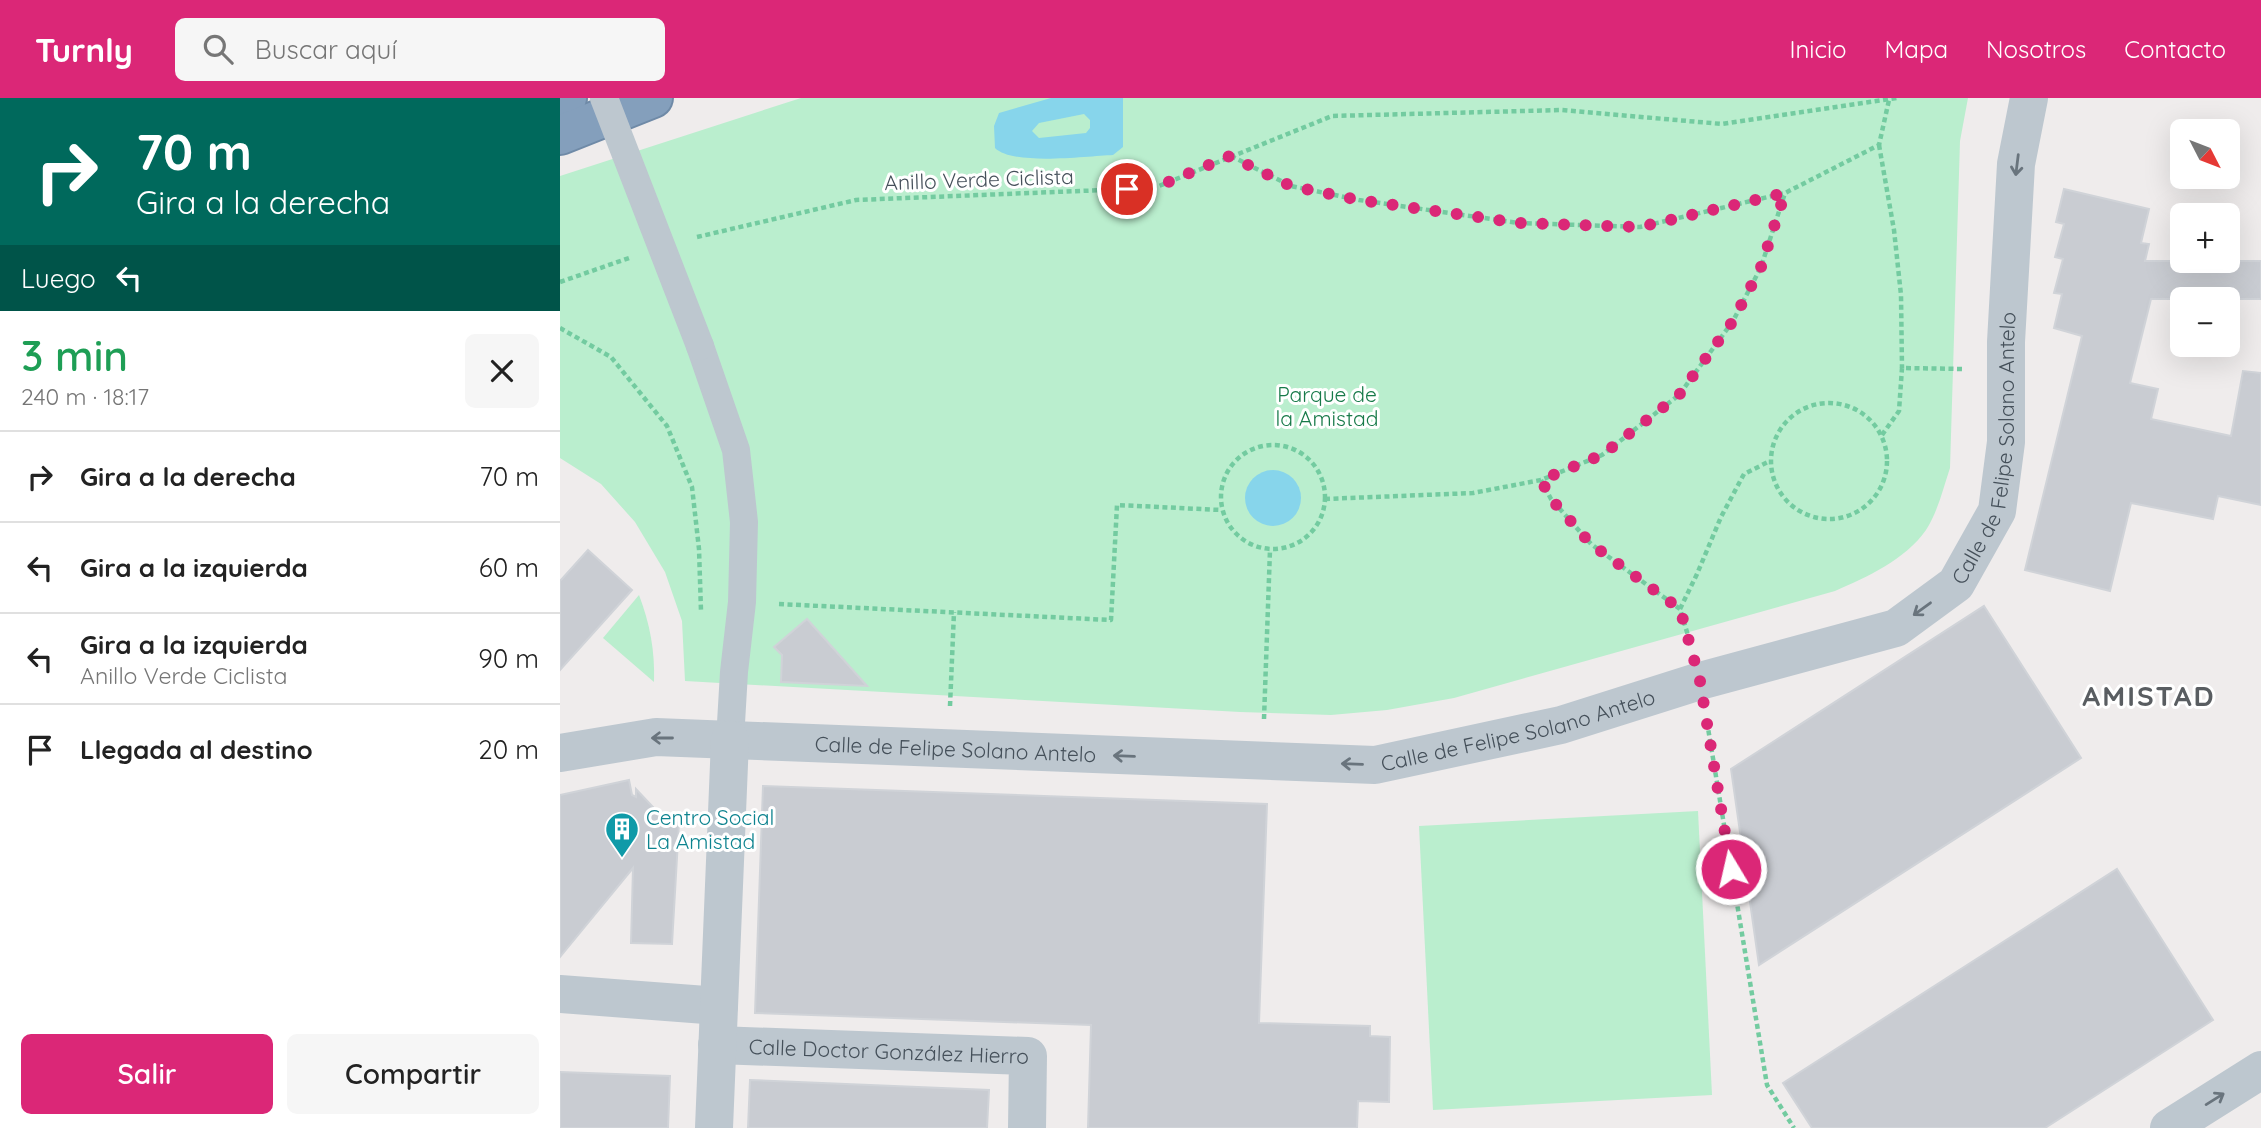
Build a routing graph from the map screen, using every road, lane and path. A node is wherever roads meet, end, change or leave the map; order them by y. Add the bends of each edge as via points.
1 (567, 98) edge
2 (604, 98) edge
3 (653, 98) edge
4 (1897, 98) edge
5 (2029, 98) edge
6 (560, 100) edge
7 (1889, 100) junction
8 (560, 135) edge
9 (1879, 145) junction
10 (1230, 156) junction
11 (1785, 193) junction
12 (685, 240) dead end
13 (635, 256) dead end
14 (560, 282) edge
15 (560, 328) edge
16 (1902, 368) junction
17 (2006, 370) junction
18 (1882, 435) junction
19 (1770, 461) junction
20 (1541, 480) junction
21 (1325, 499) junction
22 (1221, 510) junction
23 (1270, 550) junction
24 (742, 602) junction
25 (1680, 609) junction
26 (954, 612) junction
27 (701, 614) dead end
28 (1700, 681) junction
29 (730, 740) junction
30 (948, 749) junction
31 (560, 753) edge
32 (1262, 762) junction
33 (560, 995) edge
34 (719, 1006) junction
35 (717, 1045) junction
36 (2261, 1070) edge
37 (714, 1128) edge
38 (1027, 1128) edge
39 (1794, 1128) edge
40 (2169, 1128) edge

1 - 6 highway
2 - 24 street, bridge via 736,450 744,522
3 - 8 highway
4 - 7 path, Anillo Verde Ciclista
5 -> 17 street, Calle de Felipe Solano Antelo via 2016,164
7 - 9 path
7 - 10 path, Anillo Verde Ciclista via 1722,124 1562,110 1332,116
9 - 11 path
9 - 16 path via 1901,295
10 - 11 path via 1291,186 1519,223 1640,227
10 - 12 path, Anillo Verde Ciclista via 1154,188 856,200
11 - 20 path via 1761,267 1733,321 1679,395 1602,455
13 - 14 path
15 - 27 path via 611,356 667,426 692,487
16 - 17 path
16 - 18 path via 1899,411
17 -> 28 street, Calle de Felipe Solano Antelo via 2006,442 1997,511 1956,584 1896,628
18 - 19 path via 1866,414 1854,408 1843,403 1816,403 1792,414 1776,435
18 - 19 path via 1888,460 1882,487 1866,507 1843,519 1816,519 1793,507 1776,487
19 - 25 path via 1744,474
20 - 21 path via 1473,494
20 - 25 path via 1551,499 1591,544
21 - 22 path via 1326,488 1317,466 1299,450 1276,444 1253,448 1233,462 1222,483
21 - 23 path via 1325,512 1313,533 1294,546
22 - 23 path via 1230,528 1247,544
22 - 26 path via 1117,505 1111,620
23 - 32 path
24 - 26 path
24 - 29 street
25 - 28 path
26 - 30 path
28 -> 32 street, Calle de Felipe Solano Antelo via 1561,725 1375,765
28 - 39 path via 1767,1085
29 - 30 street, Calle de Felipe Solano Antelo
29 -> 31 street, Calle de Felipe Solano Antelo via 656,737
29 - 34 street, Calle Doctor González Hierro
32 -> 30 street, Calle de Felipe Solano Antelo
33 - 34 street
34 - 35 street, Calle Doctor González Hierro
35 - 37 street, Calle Doctor González Hierro
35 - 38 street, Calle Doctor González Hierro via 1028,1056
40 -> 36 street

